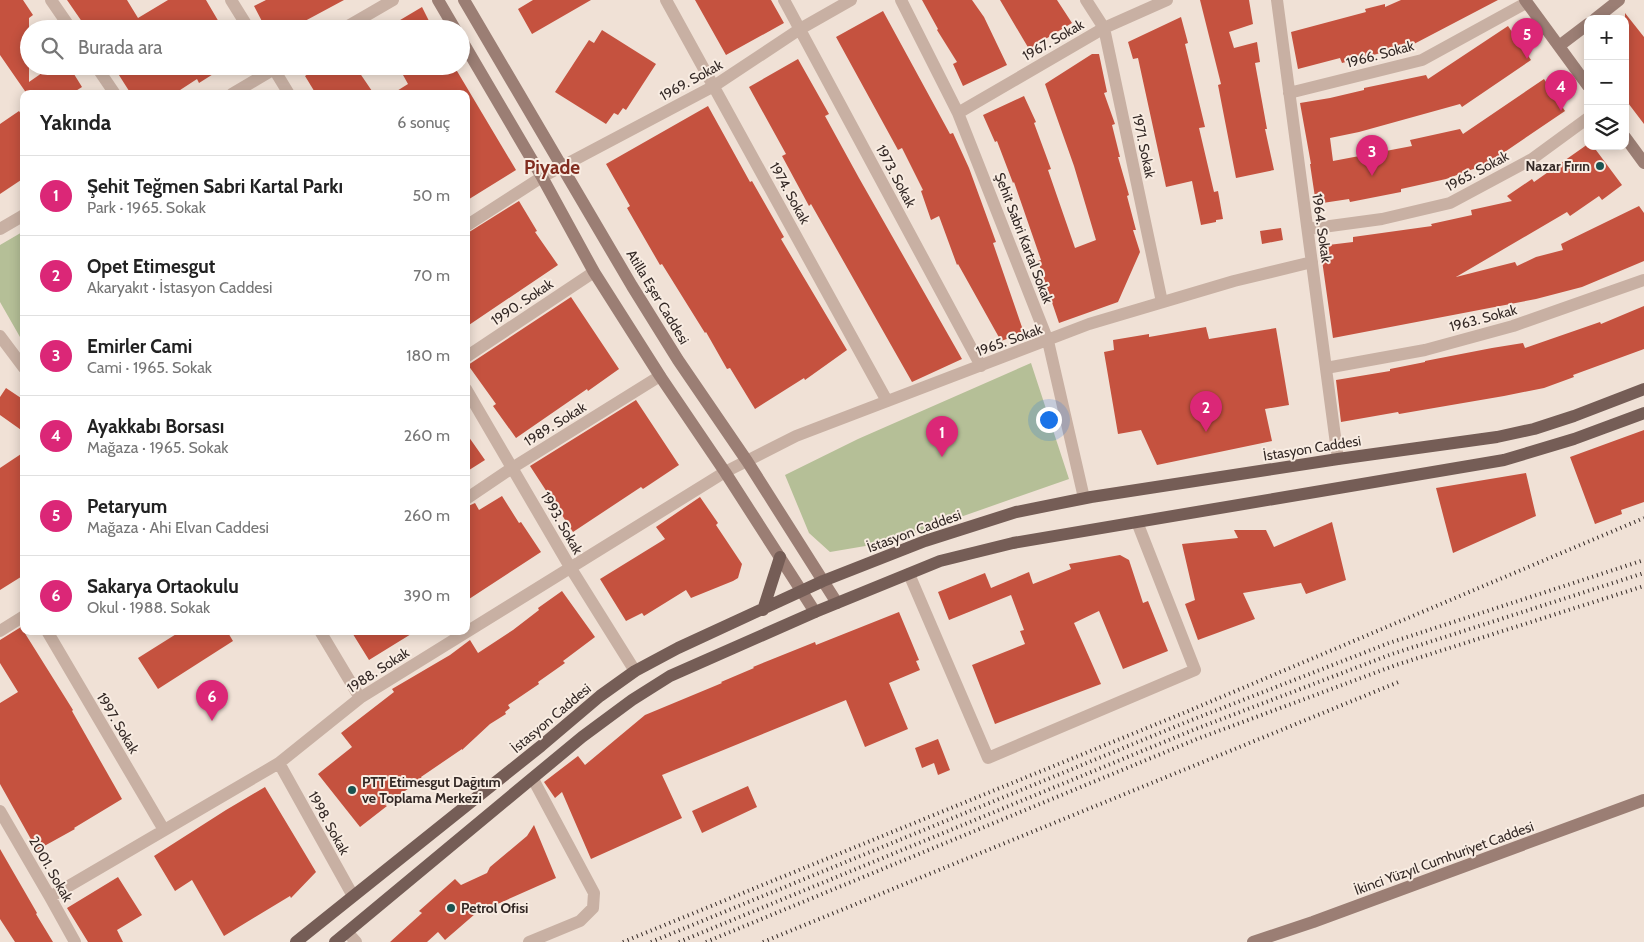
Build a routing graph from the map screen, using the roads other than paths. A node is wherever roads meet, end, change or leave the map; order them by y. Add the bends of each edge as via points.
1 (52, 0) edge
2 (231, 0) edge
3 (393, 0) edge
4 (438, 0) edge
5 (464, 0) edge
6 (666, 0) edge
7 (784, 0) edge
8 (851, 0) edge
9 (901, 0) edge
10 (1086, 0) edge
11 (1167, 0) edge
12 (1277, 0) edge
13 (1619, 0) edge
14 (1526, 2) edge
15 (1599, 15) edge
16 (65, 20) edge
17 (243, 20) edge
18 (359, 20) edge
19 (450, 20) edge
20 (1584, 27) edge
21 (1104, 28) junction
22 (800, 29) junction
23 (1559, 46) junction
24 (470, 54) edge
25 (102, 75) edge
26 (262, 75) edge
27 (279, 75) edge
28 (1584, 80) edge
29 (714, 86) junction
30 (112, 90) edge
31 (238, 90) edge
32 (287, 90) edge
33 (1289, 93) junction
34 (958, 113) junction
35 (1584, 121) edge
36 (1629, 142) edge
37 (1644, 163) edge
38 (562, 166) junction
39 (542, 177) junction
40 (20, 217) edge
41 (470, 223) edge
42 (0, 229) edge
43 (1308, 230) junction
44 (1312, 262) junction
45 (594, 272) junction
46 (1644, 280) edge
47 (1162, 302) junction
48 (0, 336) edge
49 (1048, 341) junction
50 (470, 354) edge
51 (20, 363) edge
52 (981, 366) junction
53 (1326, 368) junction
54 (660, 376) junction
55 (1644, 389) edge
56 (470, 396) edge
57 (888, 401) junction
58 (1644, 414) edge
59 (1338, 459) junction
60 (747, 461) junction
61 (512, 468) junction
62 (725, 472) junction
63 (470, 495) edge
64 (1084, 498) junction
65 (1137, 522) junction
66 (780, 557) junction
67 (570, 567) junction
68 (909, 574) junction
69 (823, 581) junction
70 (802, 592) junction
71 (837, 603) junction
72 (763, 610) junction
73 (815, 612) junction
74 (20, 618) edge
75 (470, 629) edge
76 (0, 631) edge
77 (49, 635) edge
78 (322, 635) edge
79 (461, 635) edge
80 (636, 671) junction
81 (360, 698) junction
82 (279, 764) junction
83 (533, 779) junction
84 (1644, 800) edge
85 (2, 819) edge
86 (164, 830) junction
87 (353, 896) junction
88 (50, 897) junction
89 (352, 937) edge
90 (75, 942) edge
91 (296, 942) edge
92 (335, 942) edge
93 (529, 942) edge
94 (1253, 942) edge

1 - 16 street
2 - 17 street
3 - 18 street
4 - 19 main road
5 - 38 main road, Atilla Eşer Caddesi
6 - 29 street, 1974. Sokak
7 - 22 street, 1973. Sokak
8 - 22 street, 1969. Sokak
9 - 34 street, Şehit Sabri Kartal Sokak
10 - 21 street, 1971. Sokak
11 - 21 street, 1967. Sokak
12 - 33 street, 1964. Sokak
13 - 15 main road
14 - 23 main road
14 - 33 street, 1966. Sokak via 1422,60
20 - 23 main road
21 - 34 street, 1967. Sokak
21 - 47 street, 1971. Sokak
22 - 29 street, 1969. Sokak
22 - 52 street, 1973. Sokak
23 - 28 main road
24 - 39 main road
25 - 30 street
26 - 31 street
27 - 32 street
29 - 38 street, 1969. Sokak
29 - 57 street, 1974. Sokak
33 - 43 street, 1964. Sokak
34 - 49 street, Şehit Sabri Kartal Sokak
35 - 43 street, 1965. Sokak via 1532,159 1450,203
36 - 37 main road
38 - 39 street, 1969. Sokak
38 - 60 main road, Atilla Eşer Caddesi via 678,360
39 - 41 street, 1969. Sokak
39 - 45 main road
40 - 42 street
43 - 44 street, 1964. Sokak
44 - 47 street, 1965. Sokak via 1234,280
44 - 53 street, 1964. Sokak
45 - 50 street, 1990. Sokak
45 - 54 main road
46 - 53 street, 1963. Sokak via 1513,326 1425,350
47 - 49 street, 1965. Sokak via 1089,324
48 - 51 street
49 - 52 street, 1965. Sokak
49 - 64 street, Şehit Sabri Kartal Sokak
52 - 57 street, 1965. Sokak
53 - 59 street, 1964. Sokak
54 - 61 street, 1989. Sokak
54 - 62 main road
55 - 59 main road, İstasyon Caddesi via 1534,429
56 - 61 street, 1993. Sokak
57 - 60 street, 1965. Sokak via 796,436
58 - 65 main road via 1504,460
59 - 64 main road, İstasyon Caddesi
60 - 62 street, 1965. Sokak
60 - 69 main road, Atilla Eşer Caddesi
61 - 63 street, 1989. Sokak
61 - 67 street, 1993. Sokak
62 - 66 main road
62 - 67 street, 1988. Sokak
64 - 69 main road, İstasyon Caddesi via 1016,512 925,541
65 - 68 main road via 1013,543 940,561
65 - 68 street via 1195,670 988,758
66 - 70 main road
66 - 72 main road
67 - 75 street, 1988. Sokak
67 - 80 street, 1993. Sokak
68 - 71 main road
69 - 70 main road, İstasyon Caddesi
69 - 71 main road, Atilla Eşer Caddesi
70 - 72 main road, İstasyon Caddesi
70 - 73 main road
71 - 73 main road
72 - 80 main road, İstasyon Caddesi via 678,648
73 - 83 main road via 670,676 582,737
74 - 76 street
77 - 86 street, 1997. Sokak
78 - 81 street
79 - 81 street, 1988. Sokak
80 - 87 main road, İstasyon Caddesi via 600,696
81 - 82 street, 1988. Sokak
82 - 86 street, 1988. Sokak
82 - 87 street, 1998. Sokak
83 - 89 main road
83 - 93 street via 594,893 593,908 580,921
84 - 94 main road, İkinci Yüzyıl Cumhuriyet Caddesi
85 - 88 street, 2001. Sokak
86 - 88 street, 1988. Sokak
87 - 91 main road, İstasyon Caddesi
88 - 90 street, 2001. Sokak
89 - 92 main road

